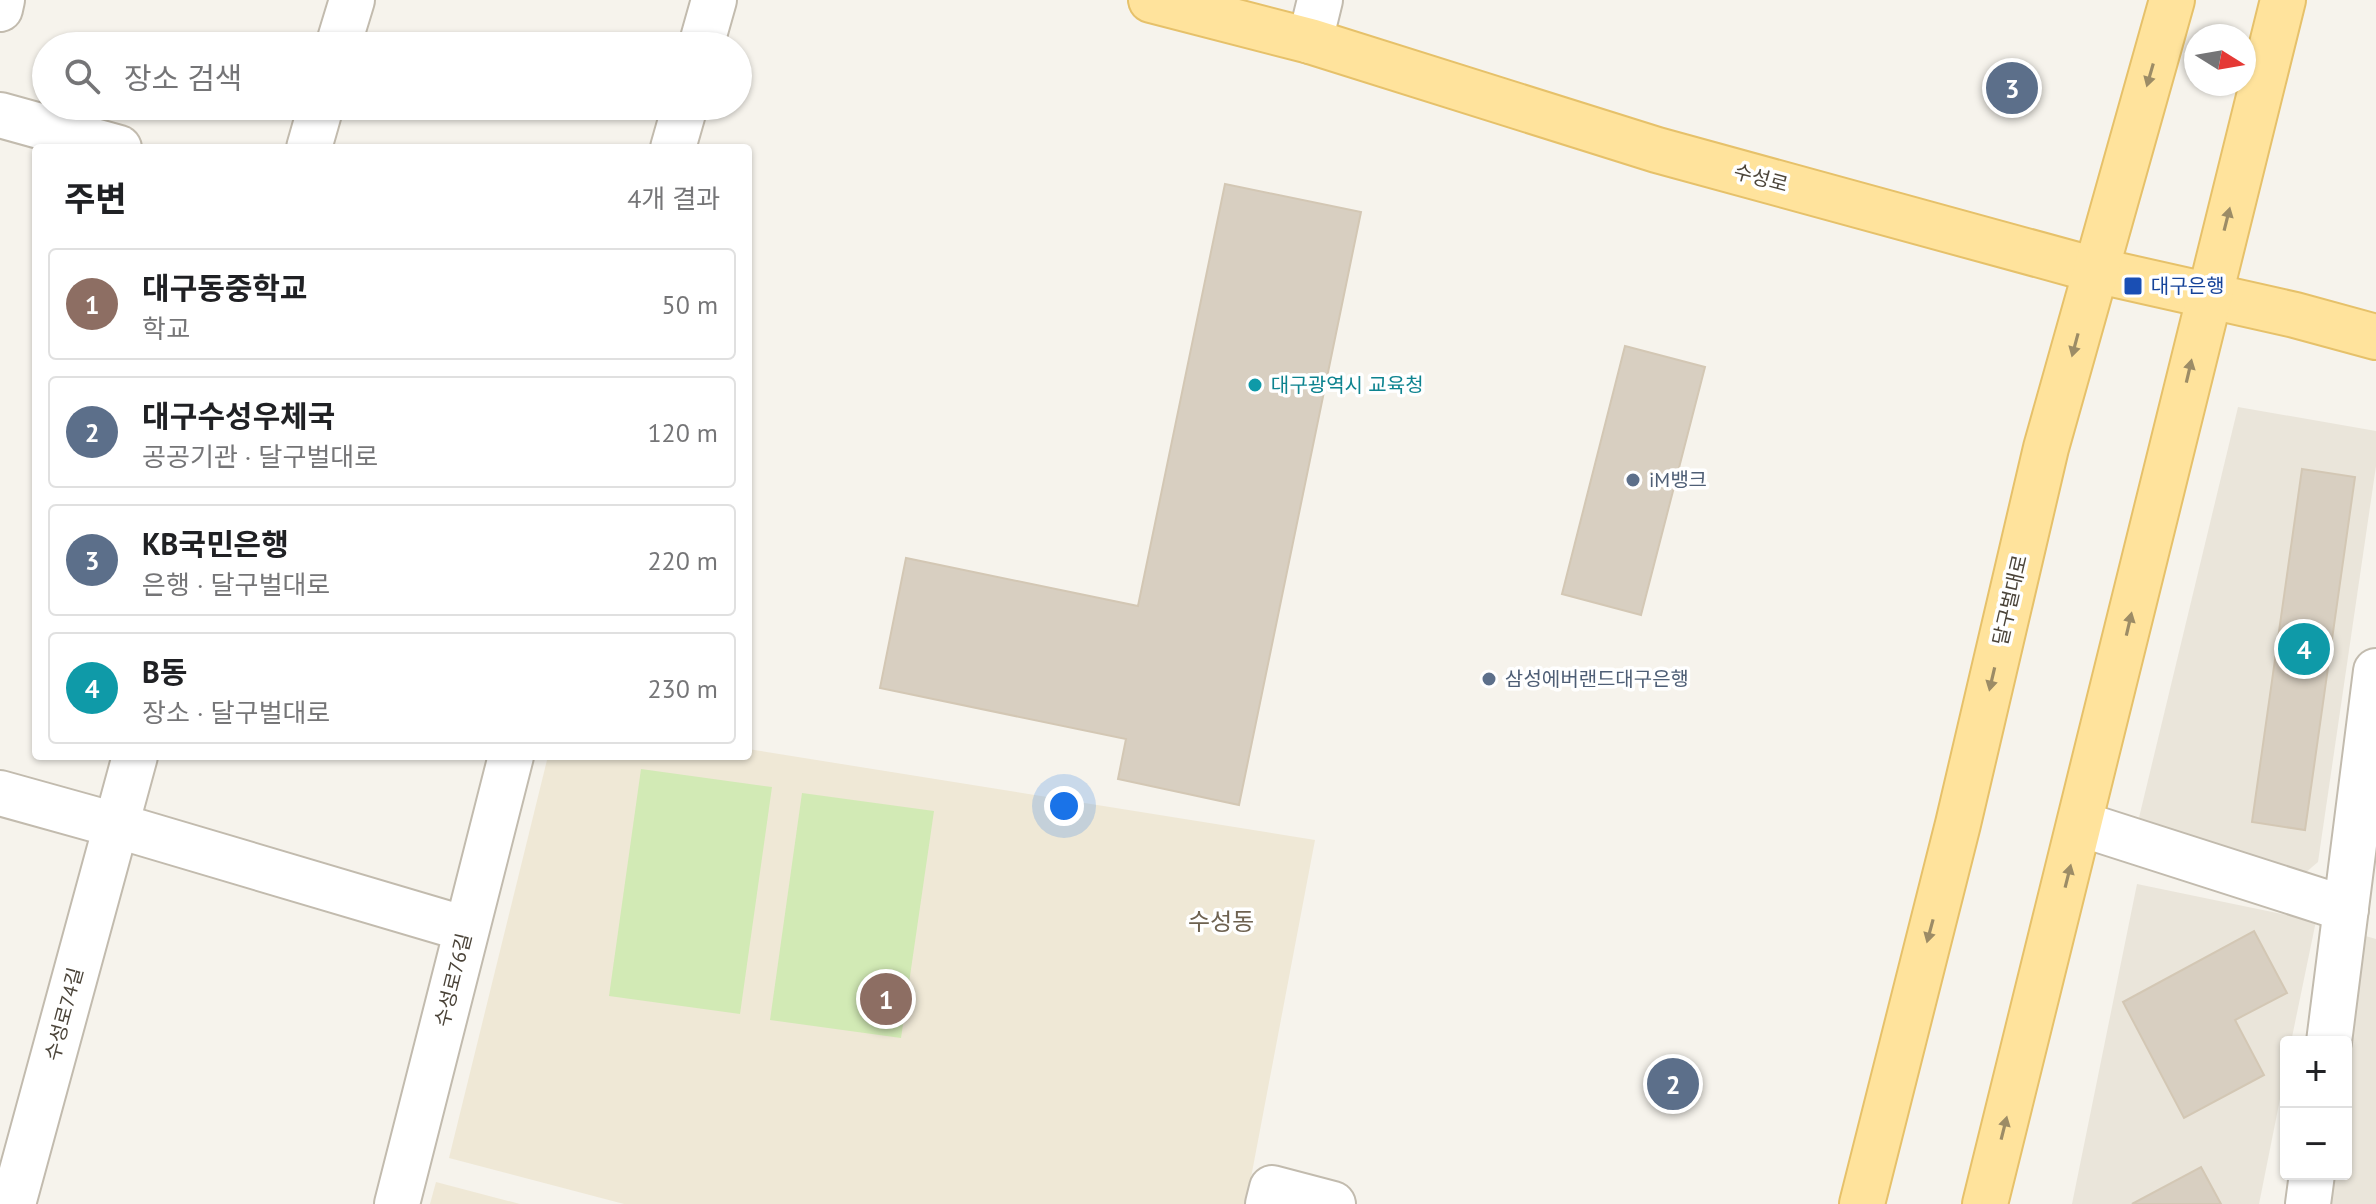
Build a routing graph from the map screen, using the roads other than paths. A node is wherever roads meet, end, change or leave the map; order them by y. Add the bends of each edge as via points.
1 (2, 0) edge
2 (352, 0) edge
3 (714, 0) edge
4 (1151, 0) edge
5 (2172, 0) edge
6 (2283, 0) edge
7 (0, 9) edge
8 (1315, 20) edge
9 (342, 32) edge
10 (705, 32) edge
11 (0, 115) edge
12 (317, 120) edge
13 (681, 120) edge
14 (105, 144) edge
15 (310, 144) edge
16 (674, 144) edge
17 (2095, 270) junction
18 (2207, 294) junction
19 (2376, 337) edge
20 (2376, 671) edge
21 (134, 760) edge
22 (510, 760) edge
23 (0, 793) edge
24 (2081, 824) junction
25 (115, 825) junction
26 (2346, 909) junction
27 (466, 929) junction
28 (2330, 1036) edge
29 (2311, 1180) edge
30 (13, 1204) edge
31 (397, 1204) edge
32 (1268, 1204) edge
33 (1333, 1204) edge
34 (1862, 1204) edge
35 (1985, 1204) edge
36 (2308, 1204) edge

1 - 7 street
2 - 9 street
3 - 10 street
4 - 8 main road, 수성로
5 -> 17 main road, 달구벌대로
18 -> 6 main road
8 - 17 main road, 수성로 via 1657,150
11 - 14 street
12 - 15 street
13 - 16 street
17 - 18 main road, 수성로
17 -> 34 main road, 달구벌대로 via 2046,448
18 - 19 main road, 수성로
24 -> 18 main road
20 - 26 street
21 - 25 street, 수성로74길
22 - 27 street, 수성로76길
23 - 25 street
24 - 26 street
35 -> 24 main road
25 - 27 street
25 - 30 street, 수성로74길
26 - 28 street
27 - 31 street, 수성로76길
29 - 36 street
32 - 33 street via 1272,1188

